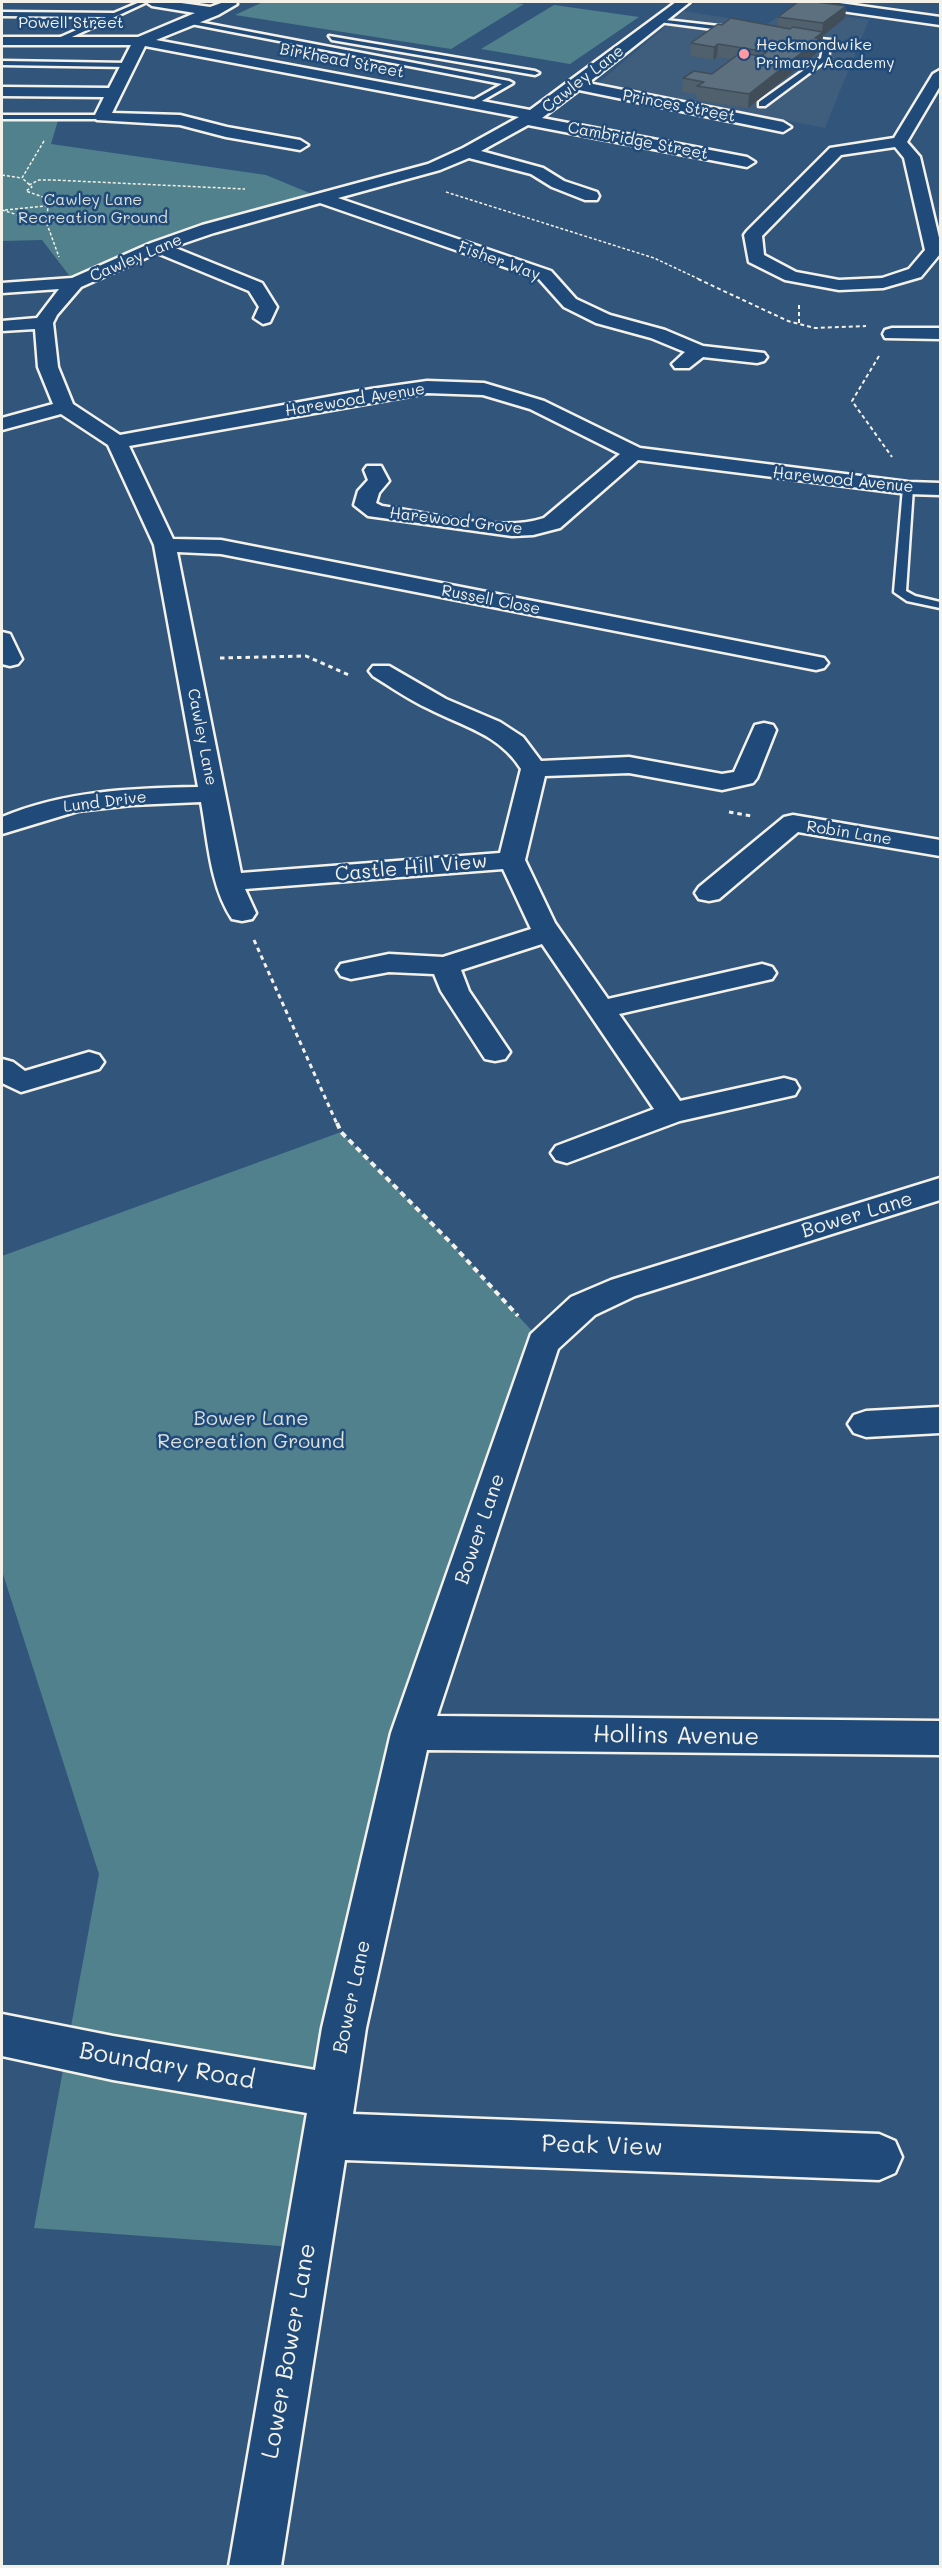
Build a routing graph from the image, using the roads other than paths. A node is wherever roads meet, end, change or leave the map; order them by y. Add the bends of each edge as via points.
1 (144, 2) edge
2 (152, 2) edge
3 (684, 2) edge
4 (807, 2) edge
5 (832, 3) edge
6 (230, 4) dead end
7 (2, 14) edge
8 (114, 15) junction
9 (211, 15) junction
10 (659, 20) junction
11 (940, 21) edge
12 (188, 22) junction
13 (750, 32) edge
14 (318, 36) dead end
15 (795, 38) edge
16 (2, 41) edge
17 (59, 41) junction
18 (140, 41) junction
19 (2, 63) edge
20 (128, 65) junction
21 (535, 73) dead end
22 (940, 74) edge
23 (575, 85) junction
24 (2, 92) edge
25 (113, 93) junction
26 (473, 104) junction
27 (762, 104) edge
28 (2, 117) edge
29 (102, 117) junction
30 (533, 118) junction
31 (783, 127) dead end
32 (244, 134) junction
33 (899, 142) junction
34 (300, 145) dead end
35 (225, 146) dead end
36 (469, 153) junction
37 (747, 162) dead end
38 (591, 196) dead end
39 (324, 199) junction
40 (157, 247) junction
41 (75, 283) junction
42 (2, 288) edge
43 (288, 306) dead end
44 (44, 323) junction
45 (2, 327) edge
46 (892, 334) road end
47 (940, 334) edge
48 (699, 351) junction
49 (757, 357) dead end
50 (681, 365) dead end
51 (64, 407) junction
52 (2, 424) edge
53 (117, 442) junction
54 (634, 453) junction
55 (374, 470) dead end
56 (930, 470) dead end
57 (908, 484) junction
58 (940, 489) edge
59 (165, 545) junction
60 (940, 605) edge
61 (816, 663) dead end
62 (381, 671) dead end
63 (764, 730) dead end
64 (534, 769) junction
65 (212, 794) junction
66 (2, 826) edge
67 (940, 848) edge
68 (512, 860) junction
69 (229, 882) junction
70 (709, 893) dead end
71 (242, 913) road end
72 (548, 933) junction
73 (444, 966) junction
74 (351, 970) dead end
75 (762, 973) dead end
76 (599, 1010) junction
77 (495, 1052) dead end
78 (89, 1062) dead end
79 (8, 1082) edge
80 (784, 1088) dead end
81 (673, 1113) junction
82 (567, 1153) dead end
83 (940, 1189) edge
84 (940, 1420) edge
85 (866, 1424) dead end
86 (411, 1733) junction
87 (940, 1738) edge
88 (2, 2035) edge
89 (329, 2115) junction
90 (879, 2157) dead end
91 (255, 2566) edge

1 - 8 lane
2 - 9 street
3 - 10 street, Cawley Lane
4 - 5 street
5 - 11 street
6 - 9 street
7 - 8 lane
8 - 17 lane
9 - 12 street
10 - 13 lane
10 - 23 street, Cawley Lane
12 - 18 street
12 - 26 lane via 509,83
14 - 21 lane
15 - 27 lane via 828,42 824,59
16 - 17 street, Powell Street
17 - 18 street, Powell Street
18 - 20 street
18 - 26 street, Birkhead Street
19 - 20 lane
20 - 25 street
22 - 33 street
23 - 30 street, Cawley Lane
23 - 31 street, Princes Street
24 - 25 street
25 - 29 street
26 - 30 street, Birkhead Street
28 - 29 lane
29 - 32 street via 180,120
30 - 36 street, Cawley Lane
30 - 37 street, Cambridge Street
32 - 34 street
32 - 35 street
33 - 33 street via 912,157 934,251 915,273 883,283 839,285 791,276 755,258 753,235 836,151
36 - 38 street via 537,171
36 - 39 street, Cawley Lane
39 - 40 street, Cawley Lane via 208,229
39 - 48 street, Fisher Way via 545,275 570,303 594,315
40 - 41 street, Cawley Lane
40 - 43 street via 256,287 266,313
41 - 42 street
41 - 44 street, Cawley Lane
44 - 45 street
44 - 51 street via 48,367
46 - 47 street
48 - 49 street, Fisher Way
48 - 50 street
51 - 52 street
51 - 53 street
53 - 54 street, Harewood Avenue via 427,387 484,389 537,405
53 - 59 street, Cawley Lane
54 - 55 street, Harewood Grove via 552,523 533,529 464,525 376,511 365,505 369,491 379,481
54 - 57 street, Harewood Avenue
56 - 57 street
57 - 58 street, Harewood Avenue
57 - 60 lane via 900,592 911,599
59 - 61 street, Russell Close via 220,548
59 - 65 street, Cawley Lane
62 - 64 street via 437,704 499,729 525,753
63 - 64 street via 744,778 722,782 630,765
64 - 68 street
65 - 66 street, Lund Drive via 124,796 75,803
65 - 69 street, Cawley Lane
67 - 70 street, Robin Lane via 793,824
68 - 69 street, Castle Hill View
68 - 72 street, Castle Hill View
69 - 71 street, Cawley Lane
72 - 73 street
72 - 76 street, Castle Hill View
73 - 74 street via 389,963
73 - 77 street via 455,991
75 - 76 street
76 - 81 street, Castle Hill View
78 - 79 street
80 - 81 street
81 - 82 street
83 - 86 street, Bower Lane via 623,1288 583,1306 543,1343
84 - 85 street
86 - 87 street, Hollins Avenue
86 - 89 street, Bower Lane via 344,2028
88 - 89 street, Boundary Road via 113,2058
89 - 90 street, Peak View
89 - 91 street, Lower Bower Lane

